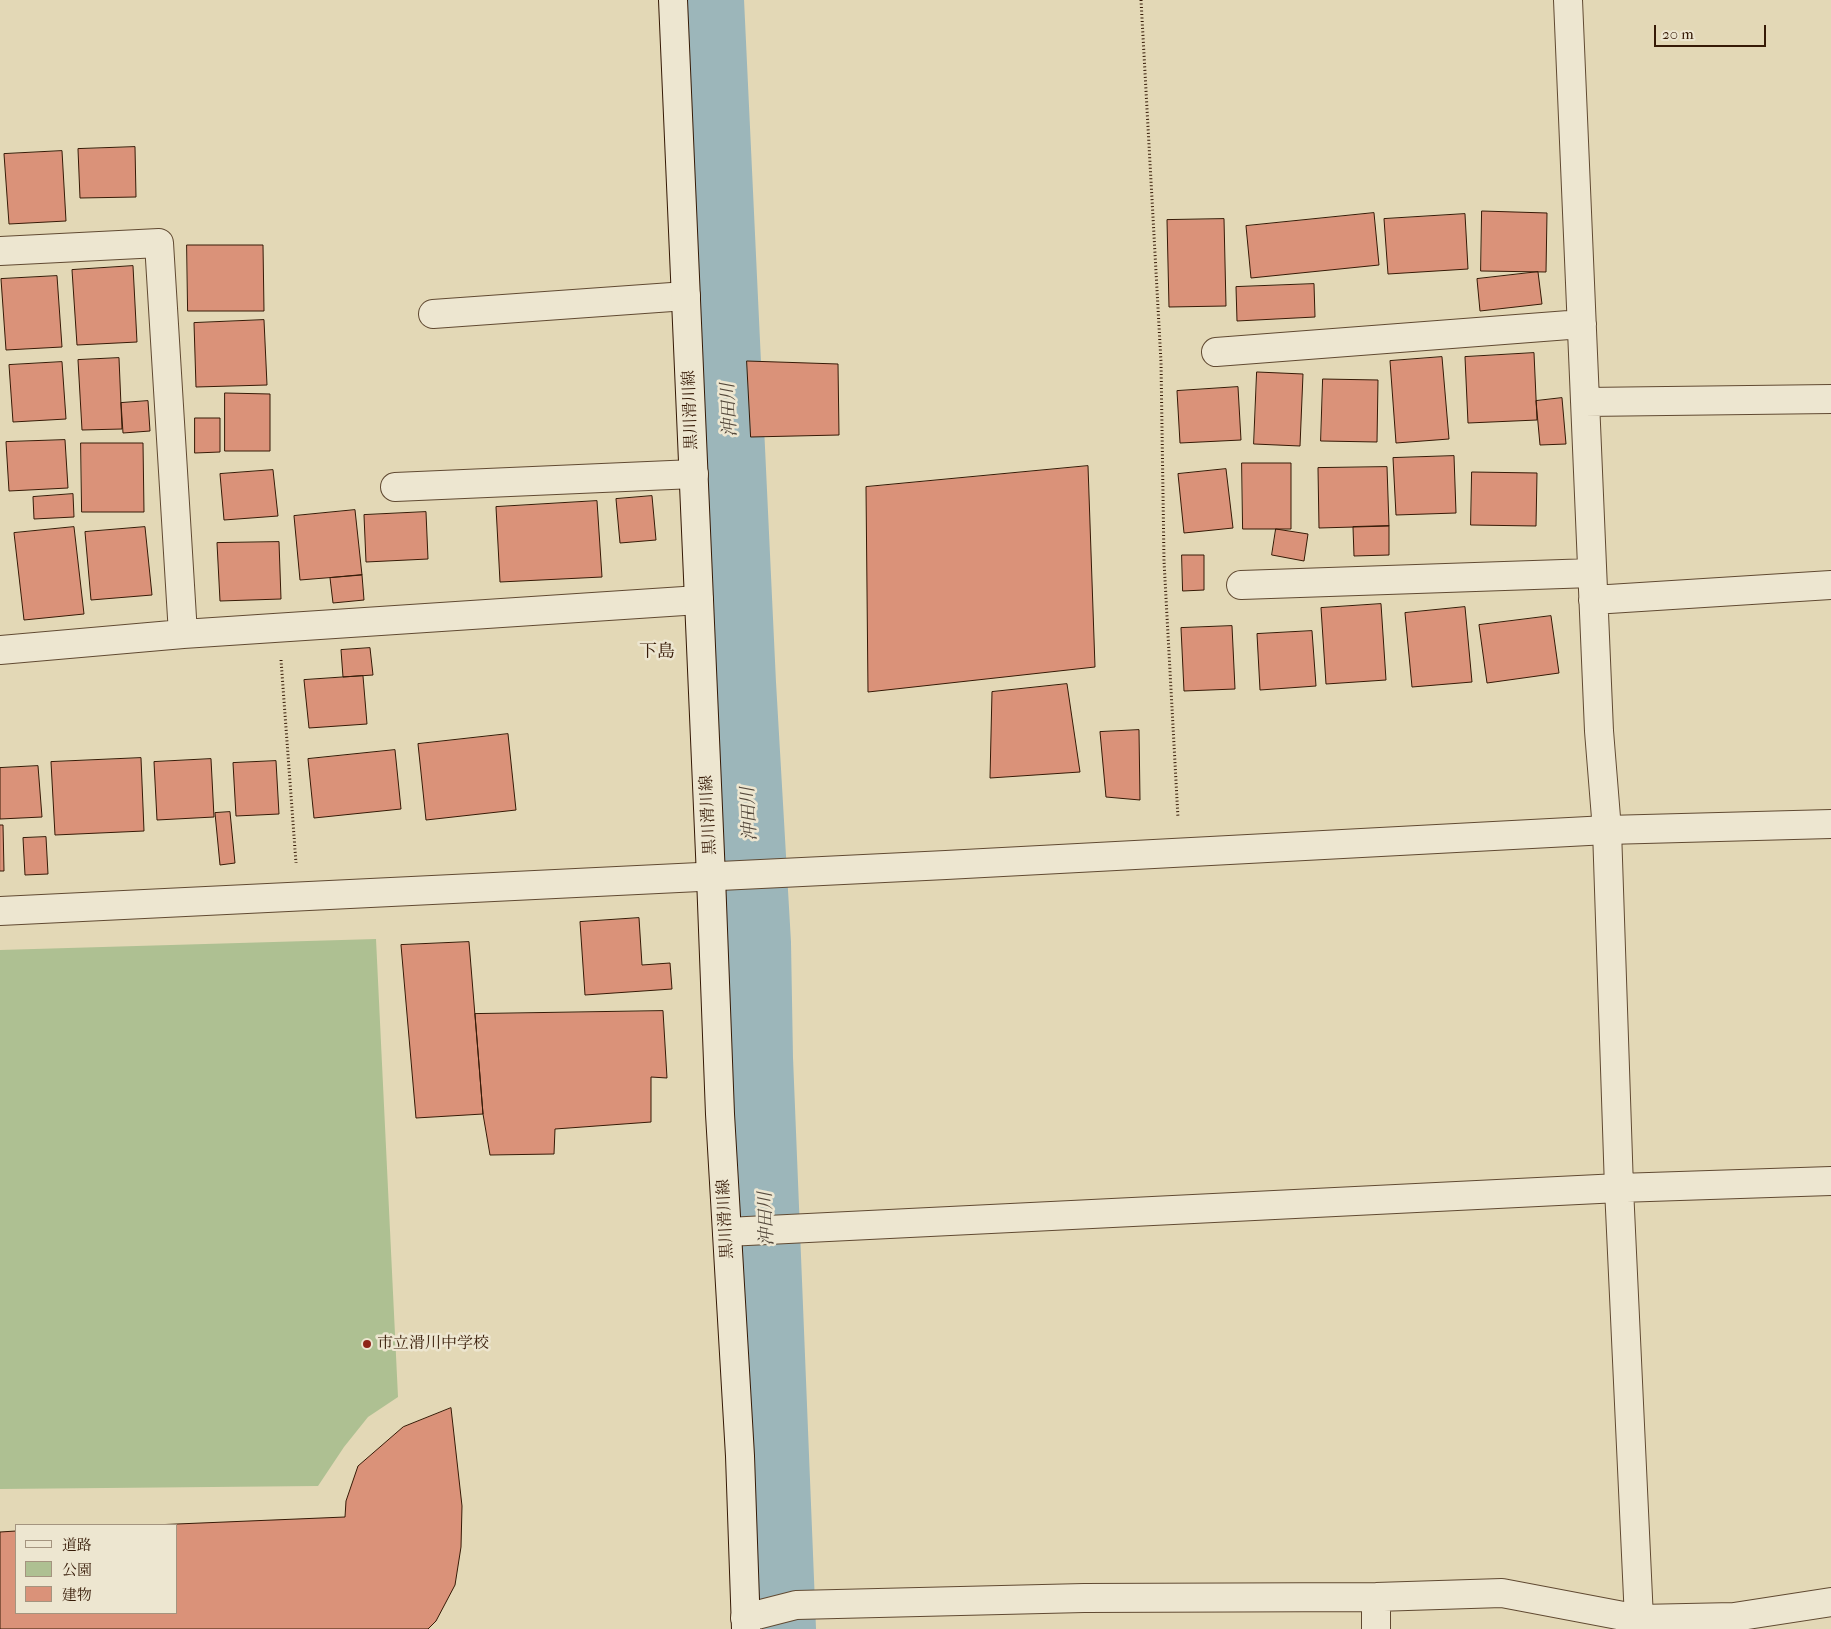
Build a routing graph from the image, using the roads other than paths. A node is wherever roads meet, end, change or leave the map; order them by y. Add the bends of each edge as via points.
1 (673, 0) edge
2 (1568, 0) edge
3 (0, 251) edge
4 (686, 296) junction
5 (433, 314) dead end
6 (1582, 324) junction
7 (1216, 352) dead end
8 (1831, 399) edge
9 (1586, 402) junction
10 (694, 474) junction
11 (395, 487) dead end
12 (1592, 572) junction
13 (1241, 585) dead end
14 (1831, 586) edge
15 (699, 600) junction
16 (1593, 600) junction
17 (183, 634) junction
18 (0, 650) edge
19 (1831, 824) edge
20 (1607, 830) junction
21 (711, 877) junction
22 (0, 910) edge
23 (1831, 1181) edge
24 (1619, 1188) junction
25 (727, 1232) junction
26 (1376, 1596) junction
27 (1831, 1602) edge
28 (1639, 1619) junction
29 (746, 1624) edge
30 (1376, 1629) edge

1 - 4 street, 黒川滑川線
2 - 6 street
3 - 17 street via 159,243
4 - 5 street
4 - 10 street, 黒川滑川線
6 - 7 street
6 - 9 street
8 - 9 street
9 - 12 street
10 - 11 street
10 - 15 street, 黒川滑川線
12 - 13 street
12 - 16 street
14 - 16 street
15 - 17 street
15 - 21 street, 黒川滑川線
16 - 20 street
17 - 18 street
19 - 20 street
20 - 21 street
20 - 24 street
21 - 22 street
21 - 25 street, 黒川滑川線
23 - 24 street
24 - 25 street
24 - 28 street
25 - 29 street, 黒川滑川線
26 - 28 street via 1502,1594
26 - 29 street via 1084,1598 796,1605
26 - 30 street
27 - 28 street via 1734,1617

